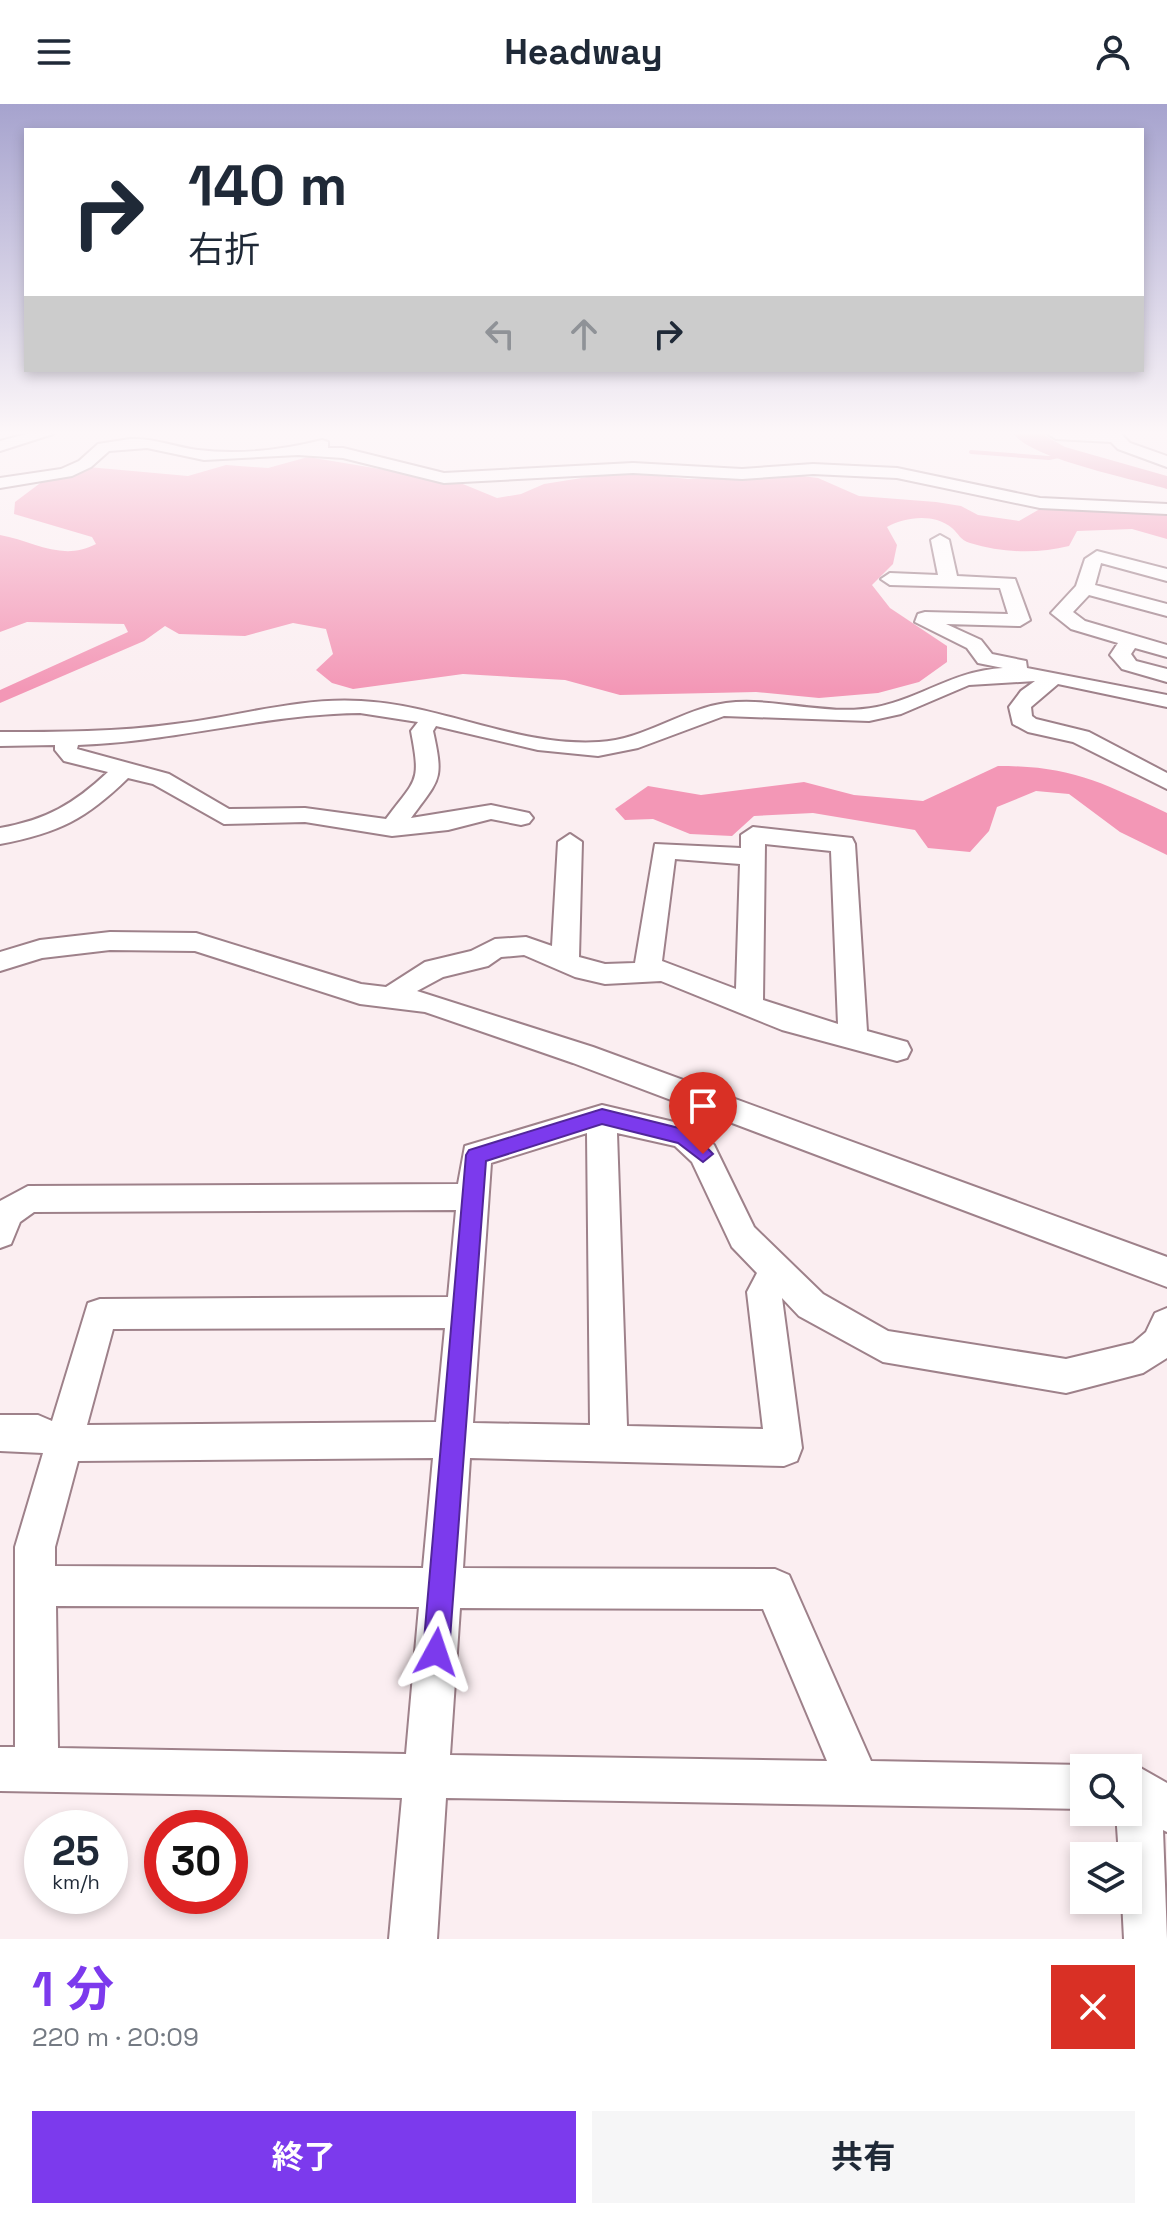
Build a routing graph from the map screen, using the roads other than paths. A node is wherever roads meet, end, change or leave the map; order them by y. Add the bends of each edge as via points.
1 (940, 540) dead end
2 (1167, 575) edge
3 (890, 579) dead end
4 (949, 581) junction
5 (1085, 588) junction
6 (1167, 610) edge
7 (1130, 640) junction
8 (1167, 651) edge
9 (1167, 676) edge
10 (1054, 678) junction
11 (1125, 692) junction
12 (1167, 701) edge
13 (431, 718) junction
14 (0, 739) edge
15 (67, 739) junction
16 (122, 771) junction
17 (1167, 782) edge
18 (521, 818) dead end
19 (392, 828) junction
20 (0, 836) edge
21 (570, 842) dead end
22 (752, 857) junction
23 (0, 962) edge
24 (565, 963) junction
25 (647, 972) junction
26 (392, 998) junction
27 (749, 1007) junction
28 (853, 1039) junction
29 (897, 1050) dead end
30 (602, 1117) junction
31 (473, 1197) junction
32 (0, 1234) edge
33 (777, 1270) junction
34 (1167, 1272) edge
35 (464, 1312) junction
36 (1167, 1324) edge
37 (0, 1433) edge
38 (453, 1440) junction
39 (64, 1443) junction
40 (609, 1444) junction
41 (35, 1586) junction
42 (441, 1590) junction
43 (18, 1769) edge
44 (426, 1776) junction
45 (858, 1783) junction
46 (1070, 1787) edge
47 (1150, 1792) edge
48 (413, 1939) edge
49 (1148, 1939) edge

1 - 4 street
2 - 5 street via 1097,556
3 - 4 street
4 - 11 street via 1008,583 1020,620 925,622 974,644 985,659 996,663 1081,674 1123,686
5 - 6 street
5 - 7 street via 1064,606 1061,613 1066,619
7 - 8 street
7 - 9 street via 1120,655 1129,665
10 - 11 street
10 - 13 street via 998,674 966,679 872,715 722,711 601,749 532,742
10 - 17 street via 1028,695 1020,707 1021,719 1032,728 1079,736
11 - 12 street
13 - 15 street via 372,708 312,709 178,730
13 - 19 street via 422,731 428,779
14 - 15 street
15 - 16 street via 66,750 72,756
16 - 19 street via 161,779 224,817 305,815
16 - 20 street via 65,822
18 - 19 street via 491,812
21 - 24 street
22 - 25 street via 665,843
22 - 27 street
22 - 28 street via 753,835 843,844
23 - 26 street via 40,949 110,941 196,942 360,994
24 - 25 street via 605,974
24 - 26 street via 539,948 495,948 479,959 435,969
25 - 27 street via 663,971
26 - 34 street via 427,1002 583,1055
27 - 28 street
28 - 29 street
30 - 31 street via 476,1155
30 - 33 street via 684,1136 703,1154 743,1237
30 - 40 street
31 - 32 street via 28,1199 7,1214
31 - 35 street
33 - 36 street via 811,1305 883,1346 1066,1376 1143,1357 1159,1343
33 - 40 street via 764,1292 784,1448
35 - 38 street
35 - 39 street via 100,1314
37 - 39 street via 38,1433
38 - 39 street
38 - 40 street
38 - 42 street
39 - 41 street via 35,1547
41 - 42 street
41 - 43 street
42 - 44 street
42 - 45 street via 775,1589
43 - 44 street
44 - 45 street
44 - 48 street
45 - 46 street
47 - 49 street

